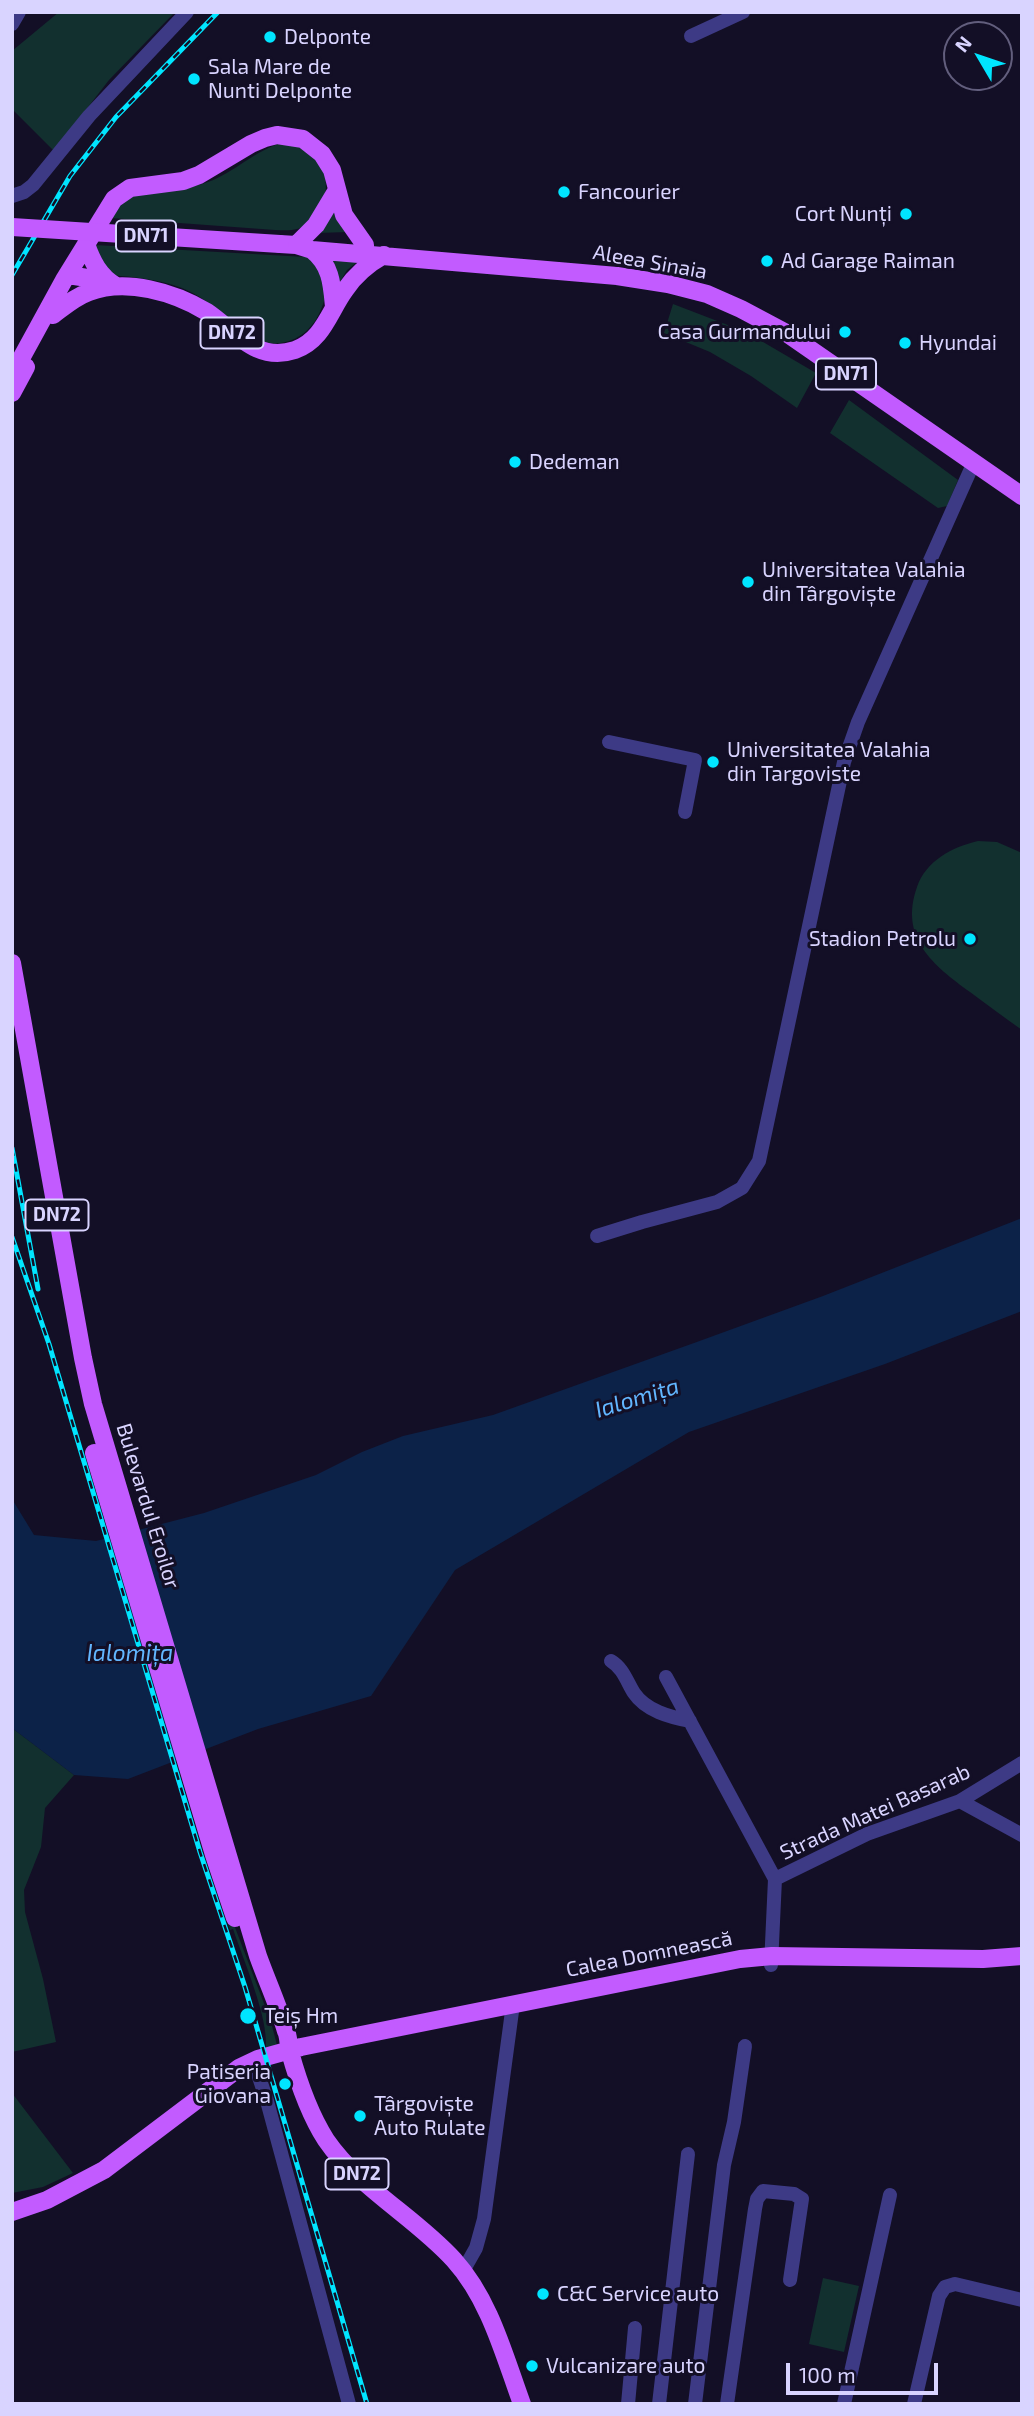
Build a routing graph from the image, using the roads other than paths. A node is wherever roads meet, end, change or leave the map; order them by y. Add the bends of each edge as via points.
1 (19, 12) edge
2 (187, 12) edge
3 (743, 12) edge
4 (12, 24) edge
5 (691, 36) dead end
6 (337, 190) junction
7 (12, 195) edge
8 (12, 227) edge
9 (86, 244) junction
10 (296, 246) junction
11 (365, 246) junction
12 (384, 255) junction
13 (65, 279) junction
14 (112, 283) junction
15 (91, 291) junction
16 (334, 307) junction
17 (53, 315) junction
18 (12, 375) edge
19 (12, 393) edge
20 (974, 462) junction
21 (1022, 484) edge
22 (1022, 496) edge
23 (609, 742) dead end
24 (685, 812) dead end
25 (12, 963) edge
26 (12, 1020) edge
27 (597, 1236) dead end
28 (104, 1466) junction
29 (611, 1661) dead end
30 (666, 1677) dead end
31 (690, 1721) junction
32 (1022, 1763) edge
33 (960, 1801) junction
34 (1022, 1835) edge
35 (775, 1878) junction
36 (1022, 1956) edge
37 (771, 1961) junction
38 (1022, 1964) edge
39 (512, 2008) junction
40 (745, 2046) dead end
41 (289, 2050) junction
42 (250, 2062) junction
43 (688, 2154) dead end
44 (890, 2195) dead end
45 (12, 2212) edge
46 (463, 2271) junction
47 (790, 2280) dead end
48 (1022, 2300) edge
49 (635, 2328) dead end
50 (349, 2404) edge
51 (522, 2404) edge
52 (628, 2404) edge
53 (659, 2404) edge
54 (695, 2404) edge
55 (727, 2404) edge
56 (844, 2404) edge
57 (914, 2404) edge

1 - 4 street
2 - 7 street via 89,116 33,185
3 - 5 street
6 - 9 main road, DN72 via 328,163 314,146 303,139 277,135 183,181 122,192
6 - 10 main road via 316,225
6 - 11 main road, DN72 via 344,215
8 - 10 main road, DN71, bridge
9 - 13 main road, DN72
9 - 14 main road via 98,270
10 - 11 main road, Aleea Sinaia via 312,242
10 - 12 main road, Aleea Sinaia
10 - 16 main road via 324,261
11 - 21 main road, Aleea Sinaia via 595,265 717,289 776,317
12 - 16 main road, DN72 via 352,279
12 - 20 main road, Aleea Sinaia / DN71 via 617,276 707,294 788,334
13 - 14 main road, DN72
13 - 15 main road, DN72
13 - 17 main road, DN72
13 - 18 main road, DN72
14 - 15 main road, DN72
14 - 16 main road, DN72 via 179,298 208,313 245,344 265,352 281,353 308,344
15 - 17 main road, DN72
17 - 19 main road, DN72
20 - 22 main road, Aleea Sinaia / DN71
20 - 27 street via 844,762 759,1161 743,1188 718,1202
23 - 24 street via 695,760
25 - 28 main road, Bulevardul Eroilor / DN72
26 - 28 main road, Bulevardul Eroilor / DN72 via 82,1407
28 - 41 main road, Bulevardul Eroilor / DN72 via 270,2015
29 - 31 street via 619,1665 639,1700 657,1712
30 - 31 street
31 - 35 street
32 - 33 street, Strada Matei Basarab
33 - 34 street
33 - 35 street, Strada Matei Basarab via 867,1834
35 - 37 street, Strada Matei Basarab
36 - 37 main road, Calea Domnească
37 - 38 main road, Calea Domnească
37 - 39 main road, Calea Domnească via 706,1964
39 - 41 main road, Calea Domnească
39 - 41 main road, Calea Domnească via 326,2050
39 - 46 street via 484,2218 476,2248
40 - 54 street via 724,2165
41 - 42 main road
41 - 46 main road, Bulevardul Eroilor / DN72 via 317,2123 336,2153
42 - 45 main road via 104,2170 47,2200
42 - 50 street via 267,2101
43 - 53 street
44 - 56 street
46 - 51 main road, Bulevardul Eroilor / DN72 via 478,2292
47 - 55 street via 802,2199 764,2191 755,2209
48 - 57 street via 955,2284 945,2287
49 - 52 street

